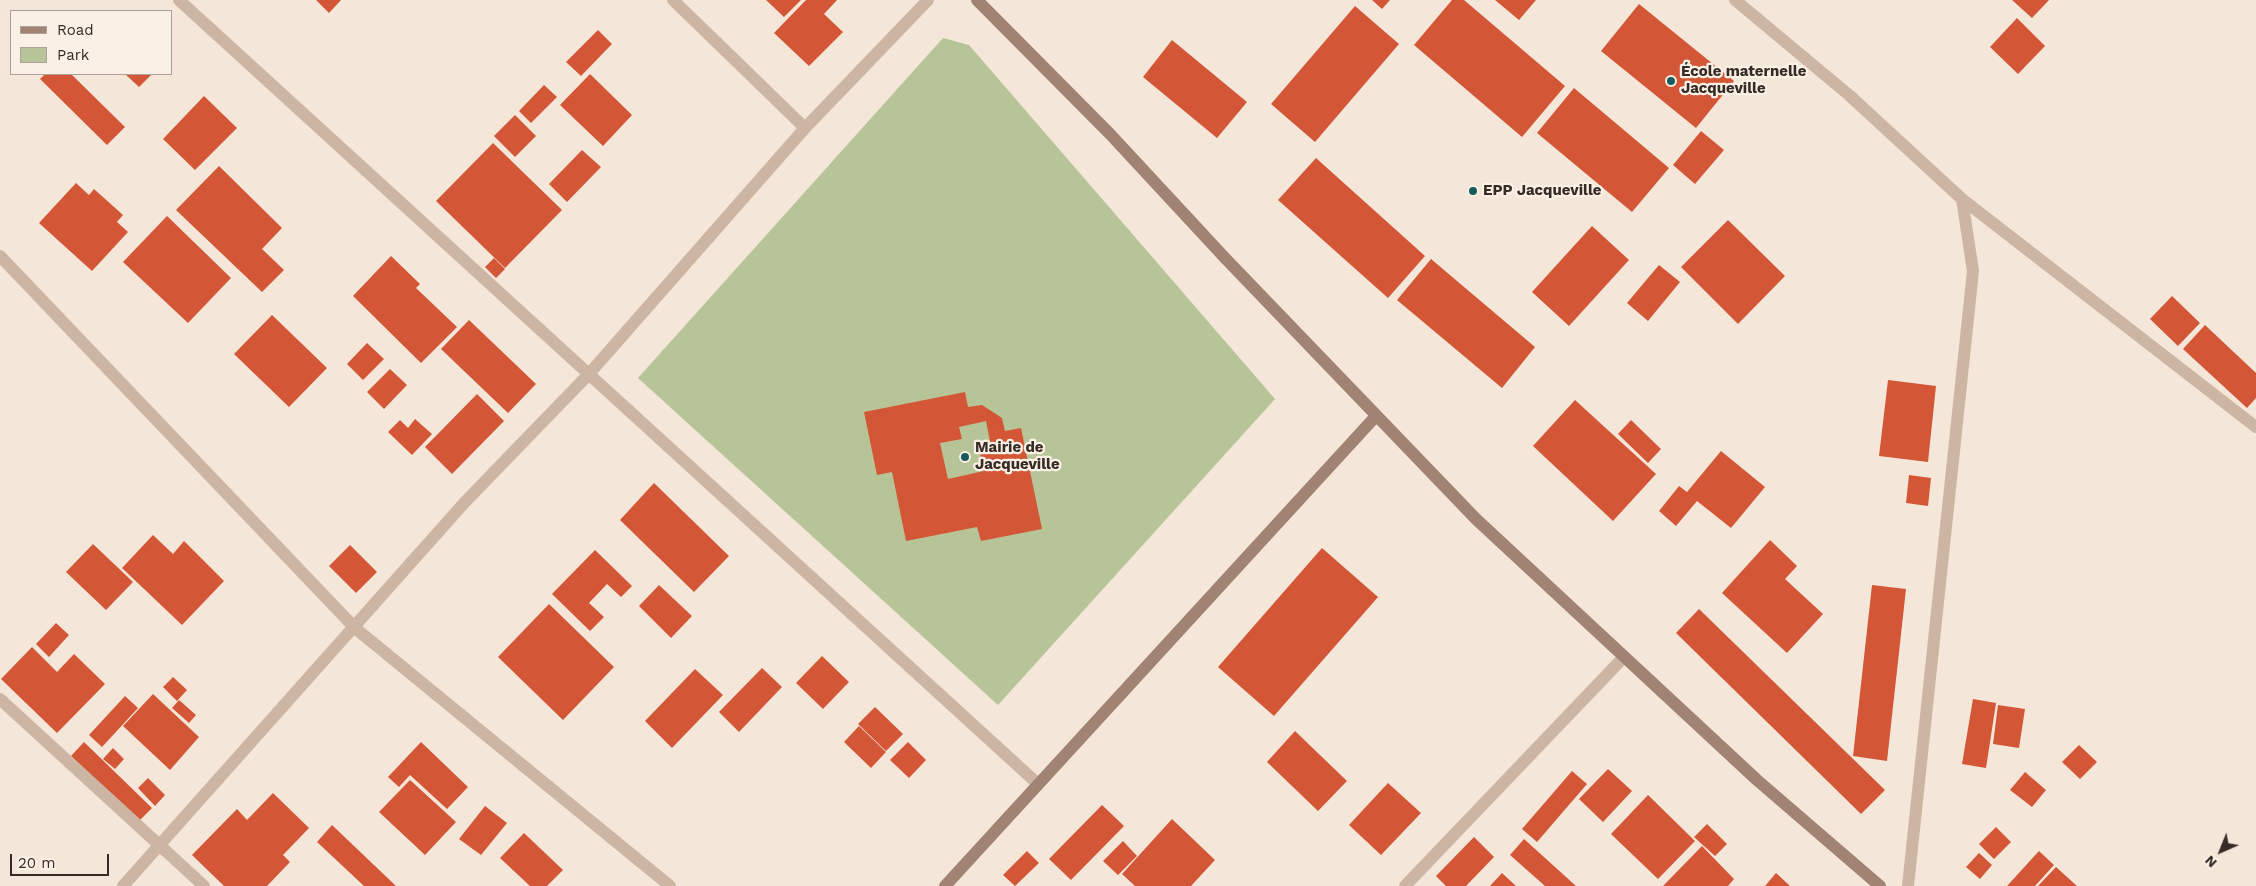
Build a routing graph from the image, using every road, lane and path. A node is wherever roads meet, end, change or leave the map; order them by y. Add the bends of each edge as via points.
1 (179, 0) edge
2 (673, 0) edge
3 (928, 0) edge
4 (977, 0) edge
5 (1735, 0) edge
6 (805, 128) junction
7 (1962, 199) junction
8 (0, 256) edge
9 (588, 375) junction
10 (1376, 416) junction
11 (2256, 427) edge
12 (355, 628) junction
13 (1623, 658) junction
14 (0, 699) edge
15 (1038, 784) junction
16 (160, 846) junction
17 (123, 886) edge
18 (204, 886) edge
19 (670, 886) edge
20 (945, 886) edge
21 (1405, 886) edge
22 (1880, 886) edge
23 (1908, 886) edge

1 - 9 street
2 - 6 street
3 - 6 street
4 - 10 street via 1110,134
5 - 7 street via 1850,94
6 - 9 street
7 - 11 street
7 - 23 street via 1973,271
8 - 12 street
9 - 12 street via 465,502
9 - 15 street
10 - 13 street via 1476,519
10 - 15 street
12 - 16 street
12 - 19 street
13 - 21 street
13 - 22 street
14 - 16 street
15 - 20 street
16 - 17 street
16 - 18 street

